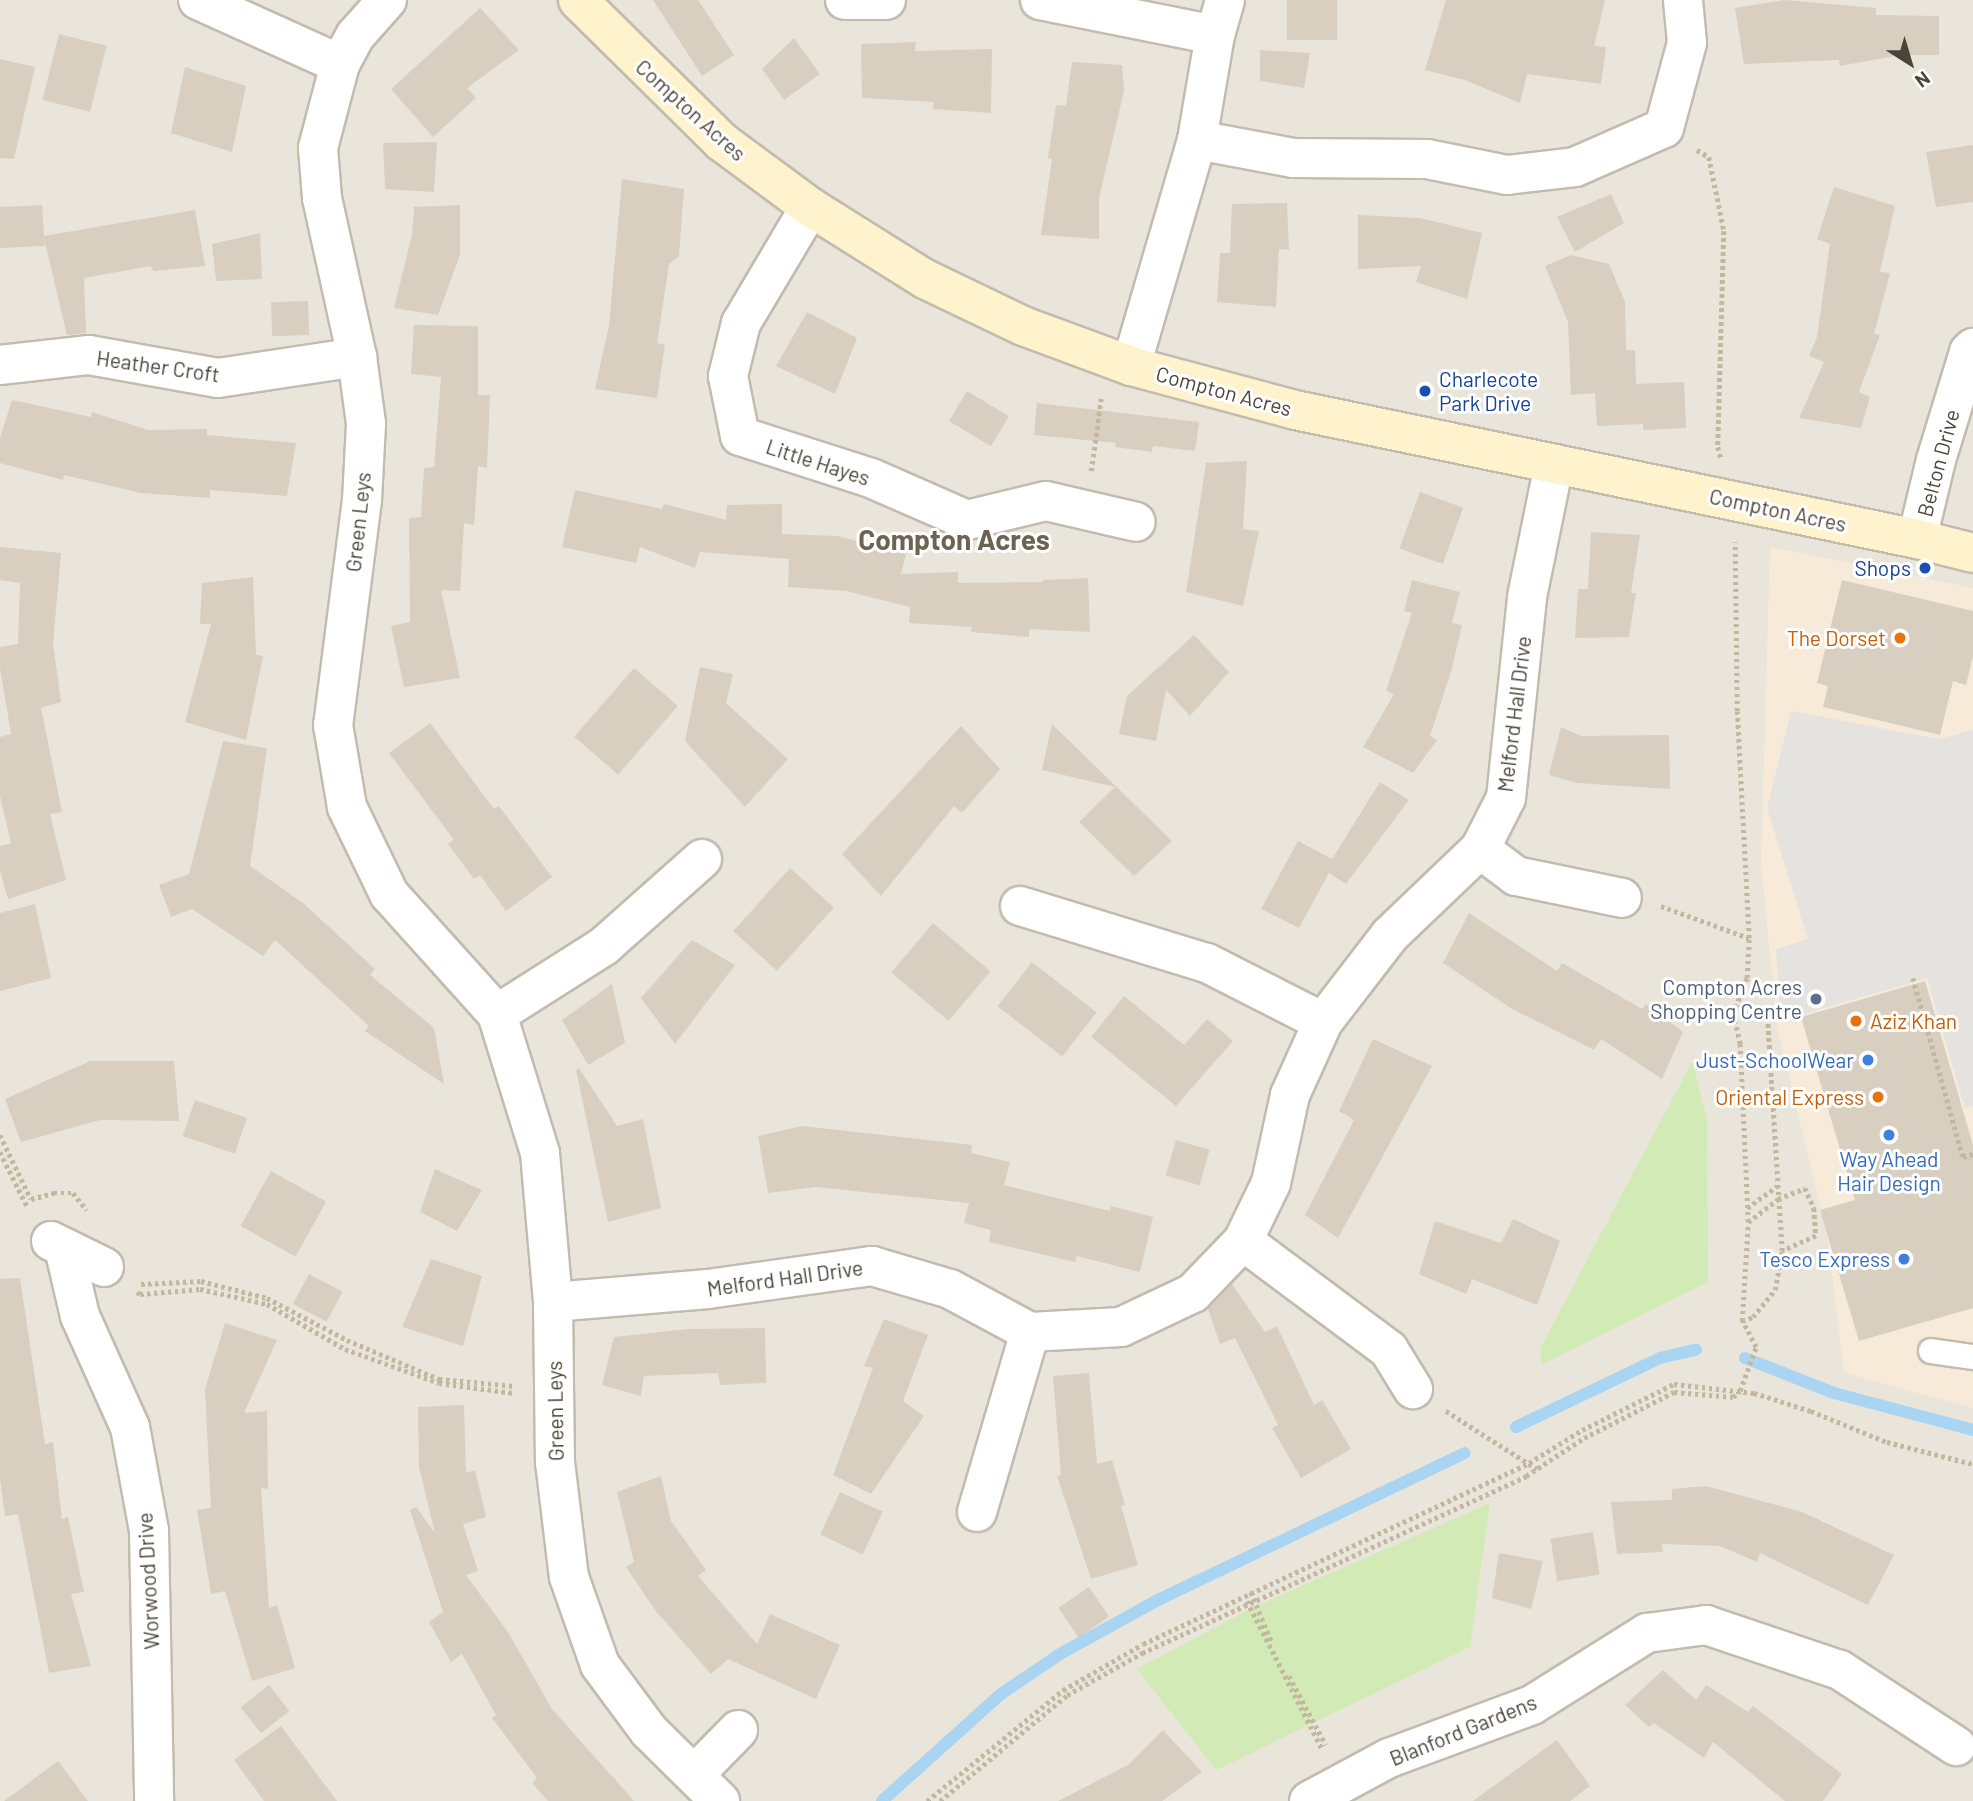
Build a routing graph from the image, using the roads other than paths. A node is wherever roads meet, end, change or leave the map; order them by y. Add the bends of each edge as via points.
1 (198, 0) edge
2 (387, 0) edge
3 (578, 0) edge
4 (845, 0) edge
5 (886, 0) edge
6 (1040, 0) edge
7 (1683, 0) edge
8 (1220, 18) edge
9 (340, 64) junction
10 (1197, 140) junction
11 (810, 207) junction
12 (1973, 348) edge
13 (357, 357) junction
14 (1119, 361) junction
15 (0, 365) edge
16 (1555, 464) junction
17 (1136, 522) dead end
18 (1917, 539) junction
19 (1973, 553) edge
20 (1480, 849) junction
21 (702, 859) dead end
22 (1622, 898) road end
23 (1020, 906) dead end
24 (497, 1014) junction
25 (1323, 1022) junction
26 (1243, 1241) junction
27 (117, 1274) road end
28 (553, 1302) junction
29 (1030, 1332) junction
30 (1931, 1352) dead end
31 (1973, 1357) edge
32 (1413, 1389) road end
33 (976, 1512) dead end
34 (738, 1730) dead end
35 (1956, 1746) dead end
36 (707, 1788) edge
37 (1337, 1792) edge
38 (154, 1801) edge

1 - 9 street
2 - 9 street, Green Leys via 355,36
3 - 11 street, Compton Acres via 722,142
4 - 5 street
6 - 8 street
7 - 10 street via 1687,43 1664,128 1575,167 1507,175 1427,159 1293,158
8 - 10 street
9 - 13 street, Green Leys via 318,148 322,198
10 - 14 street
11 - 14 street, Compton Acres via 925,279 1023,326
11 - 17 street, Little Hayes via 741,323 728,376 740,436 871,478 967,520 1046,501
12 - 18 street, Belton Drive via 1936,460
13 - 15 street, Heather Croft via 218,378 89,355
13 - 24 street, Green Leys via 366,424 362,500 333,725 347,807 389,894
14 - 16 street, Compton Acres via 1295,410
16 - 18 street, Compton Acres
16 - 20 street, Melford Hall Drive via 1527,597 1506,798
18 - 19 street, Compton Acres
20 - 22 street via 1516,876
20 - 25 street, Melford Hall Drive via 1390,935
21 - 24 street via 604,946
23 - 25 street via 1206,963
24 - 28 street, Green Leys via 540,1153
25 - 26 street, Melford Hall Drive via 1290,1095 1271,1182
26 - 29 street, Melford Hall Drive via 1193,1293 1121,1327
26 - 32 street via 1390,1350
27 - 38 street, Worwood Drive via 53,1242 80,1316 130,1427 149,1531
28 - 29 street, Melford Hall Drive via 708,1289 872,1266 950,1289
28 - 36 street, Green Leys via 555,1462 569,1577 600,1665 649,1731
29 - 33 street
30 - 31 lane
34 - 36 street, Green Leys
35 - 37 street, Blanford Gardens via 1840,1670 1706,1625 1647,1633 1532,1705 1389,1758

